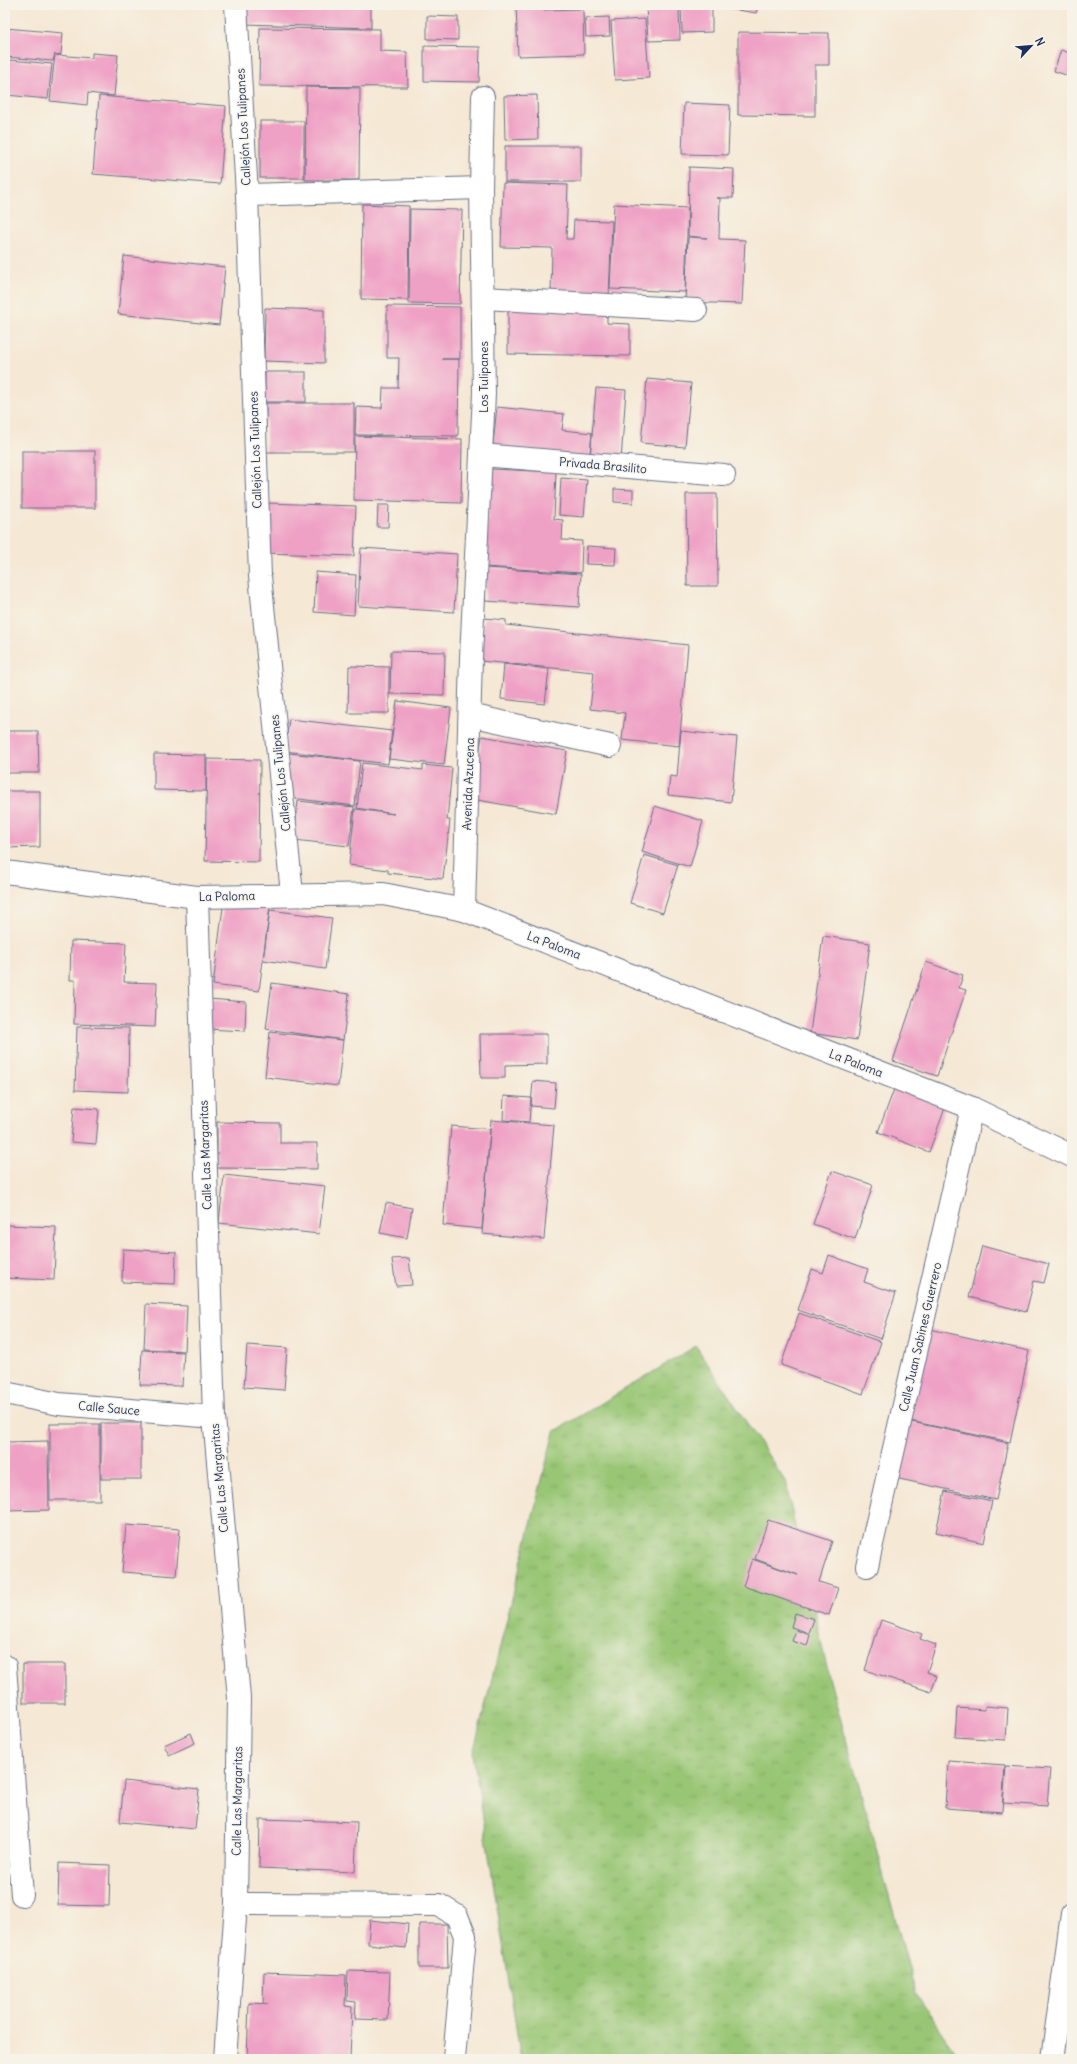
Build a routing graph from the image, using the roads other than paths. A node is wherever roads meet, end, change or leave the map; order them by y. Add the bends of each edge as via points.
1 (236, 5) edge
2 (483, 97) dead end
3 (481, 188) junction
4 (247, 195) junction
5 (483, 298) junction
6 (696, 310) dead end
7 (481, 455) junction
8 (724, 475) dead end
9 (471, 657) joint
10 (470, 715) junction
11 (610, 746) dead end
12 (5, 872) edge
13 (292, 894) junction
14 (196, 897) junction
15 (464, 910) junction
16 (972, 1108) junction
17 (1072, 1156) edge
18 (5, 1393) edge
19 (214, 1417) junction
20 (867, 1566) dead end
21 (5, 1666) edge
22 (22, 1895) dead end
23 (236, 1904) junction
24 (1072, 1914) edge
25 (225, 2059) edge
26 (454, 2059) edge
27 (1052, 2059) edge

1 - 4 street, Callejón Los Tulipanes
2 - 3 street, Los Tulipanes
3 - 4 street
3 - 5 street, Los Tulipanes
4 - 13 street, Callejón Los Tulipanes via 260,576
5 - 6 street
5 - 7 street, Los Tulipanes via 484,394
7 - 8 street, Privada Brasilito
7 - 9 street, Los Tulipanes
9 - 10 street, Avenida Azucena
10 - 11 street
10 - 15 street, Avenida Azucena
12 - 14 street, La Paloma
13 - 14 street, La Paloma
13 - 15 street, La Paloma via 383,894
14 - 19 street, Calle Las Margaritas
15 - 16 street, La Paloma
16 - 17 street, La Paloma
16 - 20 street, Calle Juan Sabines Guerrero
18 - 19 street, Calle Sauce via 59,1404
19 - 23 street, Calle Las Margaritas via 239,1698
21 - 22 street
23 - 25 street, Calle Las Margaritas
23 - 26 street via 439,1905 457,1916 465,1936
24 - 27 street

